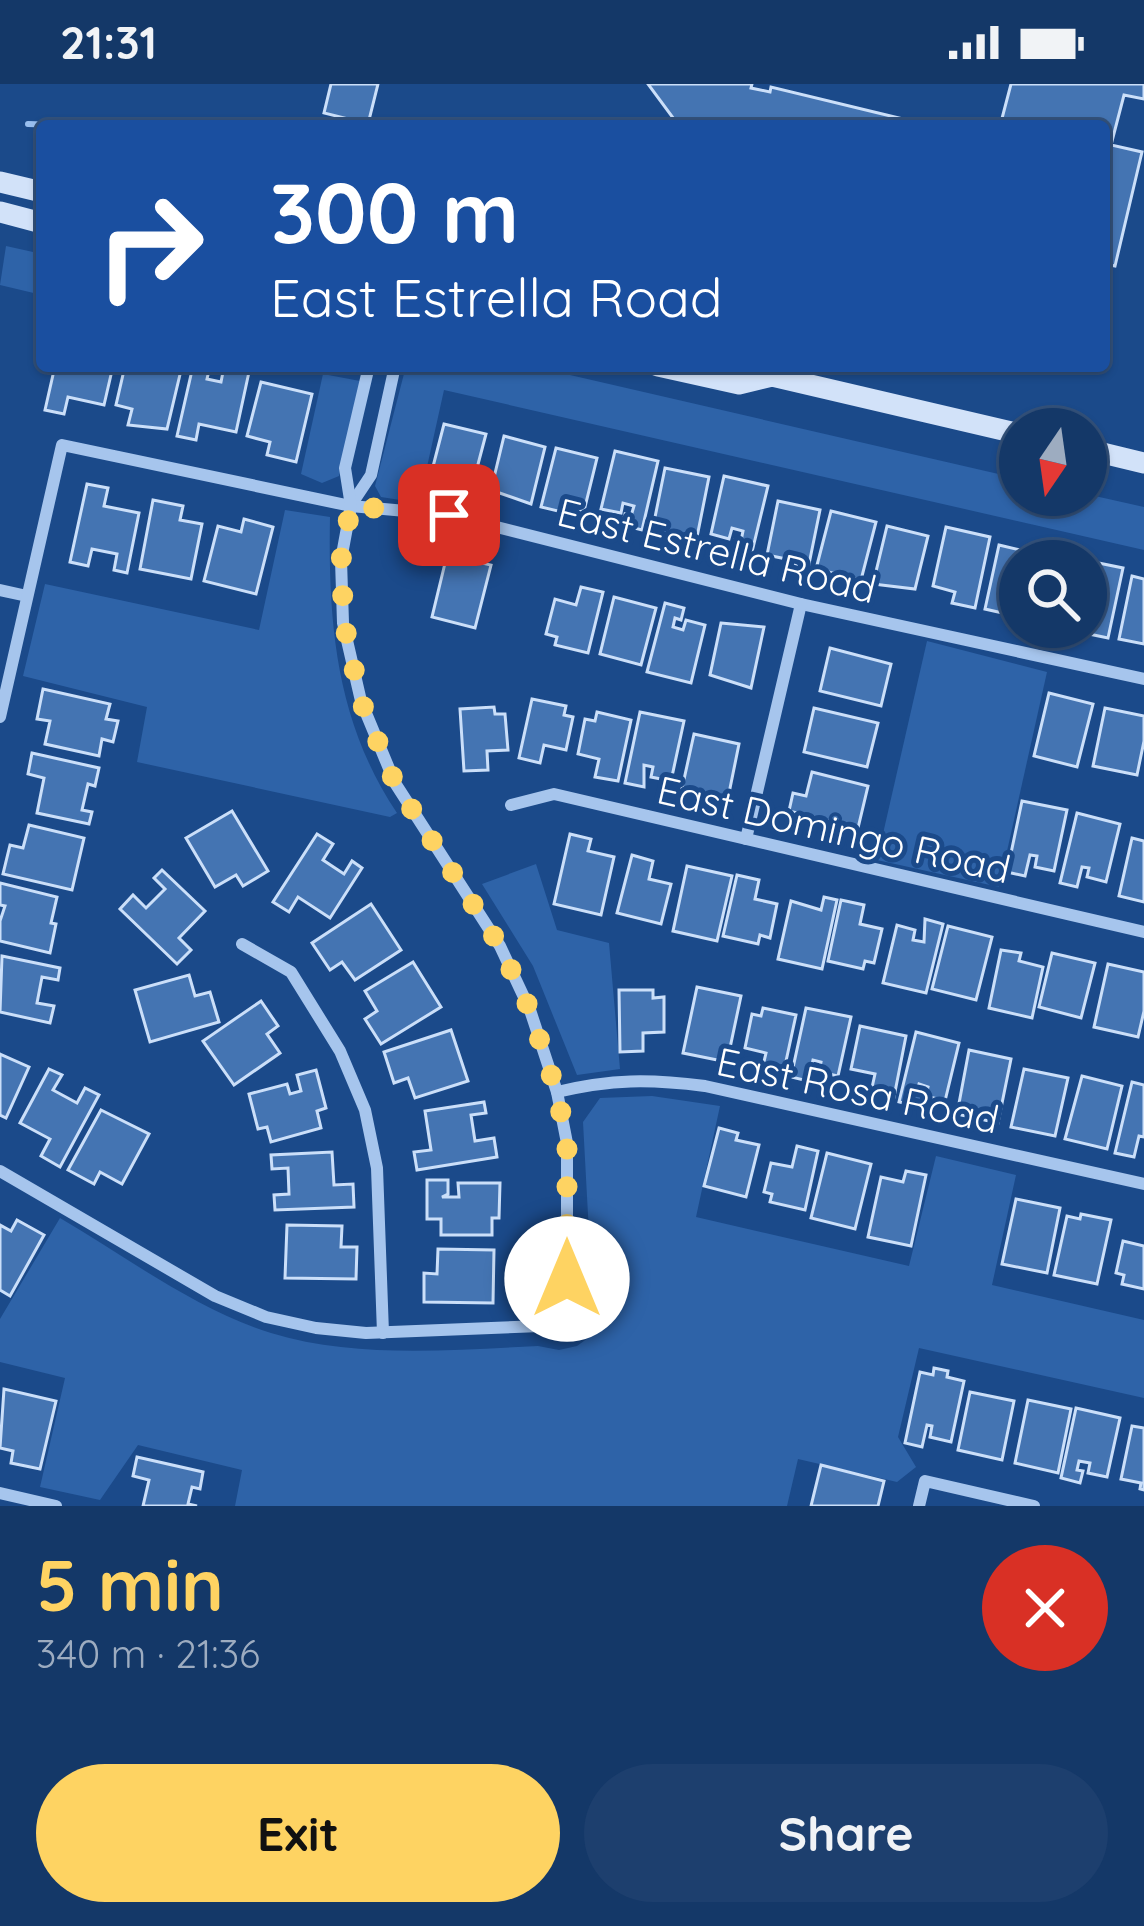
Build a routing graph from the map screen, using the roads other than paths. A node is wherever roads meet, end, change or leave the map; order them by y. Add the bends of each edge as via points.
1 (0, 182) edge
2 (36, 190) edge
3 (0, 212) edge
4 (36, 221) edge
5 (368, 372) edge
6 (394, 372) edge
7 (684, 372) edge
8 (766, 372) edge
9 (772, 372) edge
10 (999, 429) edge
11 (1107, 454) edge
12 (1144, 463) edge
13 (351, 506) junction
14 (0, 590) edge
15 (28, 596) junction
16 (802, 604) junction
17 (1144, 679) edge
18 (0, 717) edge
19 (511, 806) dead end
20 (746, 839) junction
21 (1144, 932) edge
22 (242, 944) dead end
23 (557, 1093) junction
24 (0, 1171) edge
25 (1144, 1184) edge
26 (383, 1333) junction
27 (0, 1493) edge
28 (56, 1506) edge
29 (920, 1506) edge
30 (1034, 1506) edge

1 - 2 main road
3 - 4 main road
5 - 13 street via 345,468
6 - 13 street via 371,475
7 - 8 main road via 740,385
9 - 10 main road
11 - 12 main road
13 - 15 street, East Estrella Road via 62,445
13 - 16 street, East Estrella Road via 449,515
13 - 23 street via 341,560 344,623 361,701 395,783 500,946
14 - 15 street
15 - 18 street
16 - 17 street, East Estrella Road
16 - 20 street
19 - 20 street, East Domingo Road via 554,794
20 - 21 street, East Domingo Road
22 - 26 street via 291,972 365,1110 377,1168
23 - 25 street, East Rosa Road via 643,1078 705,1087
23 - 26 street via 567,1143 567,1324
24 - 26 street via 215,1296 316,1328
27 - 28 street
29 - 30 street via 925,1481

